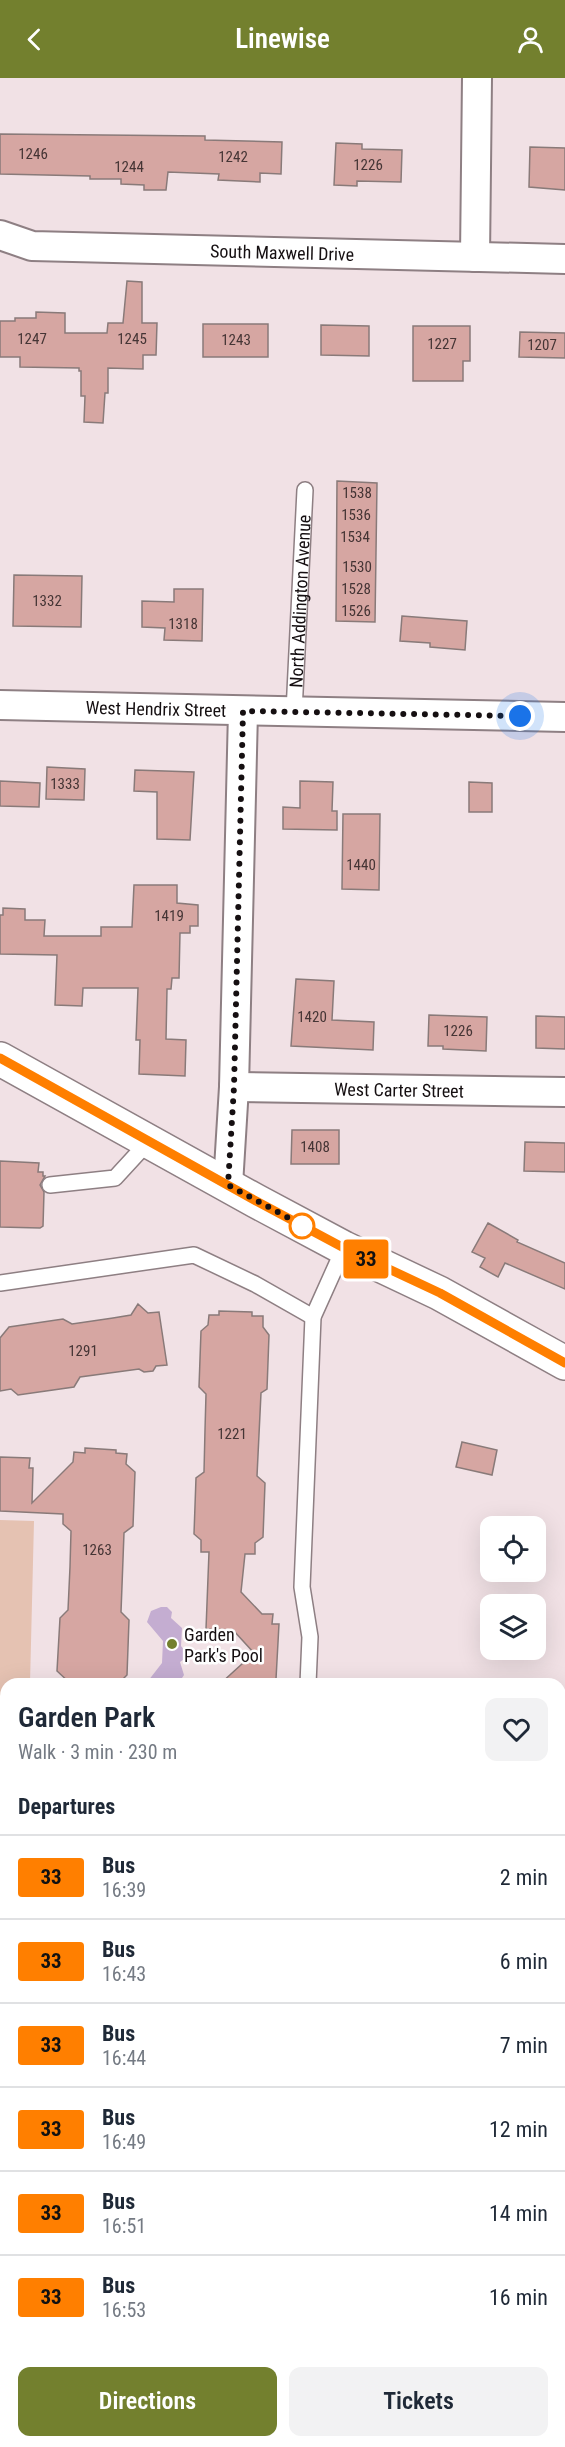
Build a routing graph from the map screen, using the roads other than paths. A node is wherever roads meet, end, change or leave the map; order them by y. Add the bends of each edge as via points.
1 (477, 78) edge
2 (0, 235) edge
3 (475, 257) junction
4 (565, 259) edge
5 (305, 490) dead end
6 (0, 705) edge
7 (243, 711) junction
8 (294, 712) junction
9 (565, 717) edge
10 (0, 1059) edge
11 (234, 1087) junction
12 (565, 1092) edge
13 (150, 1141) junction
14 (50, 1185) dead end
15 (228, 1185) junction
16 (344, 1248) junction
17 (0, 1283) edge
18 (313, 1317) junction
19 (565, 1364) edge
20 (308, 1678) edge

1 - 3 street
2 - 3 street, South Maxwell Drive via 32,246
3 - 4 street, South Maxwell Drive
5 - 8 lane, North Addington Avenue
6 - 7 street, West Hendrix Street
7 - 8 street, West Hendrix Street
7 - 11 street
8 - 9 street, West Hendrix Street
10 - 13 street
11 - 12 street, West Carter Street
11 - 15 street
13 - 14 lane via 114,1178
13 - 15 street
15 - 16 street
16 - 18 lane
16 - 19 street via 440,1293
17 - 18 lane via 194,1255
18 - 20 lane via 302,1587 310,1637

